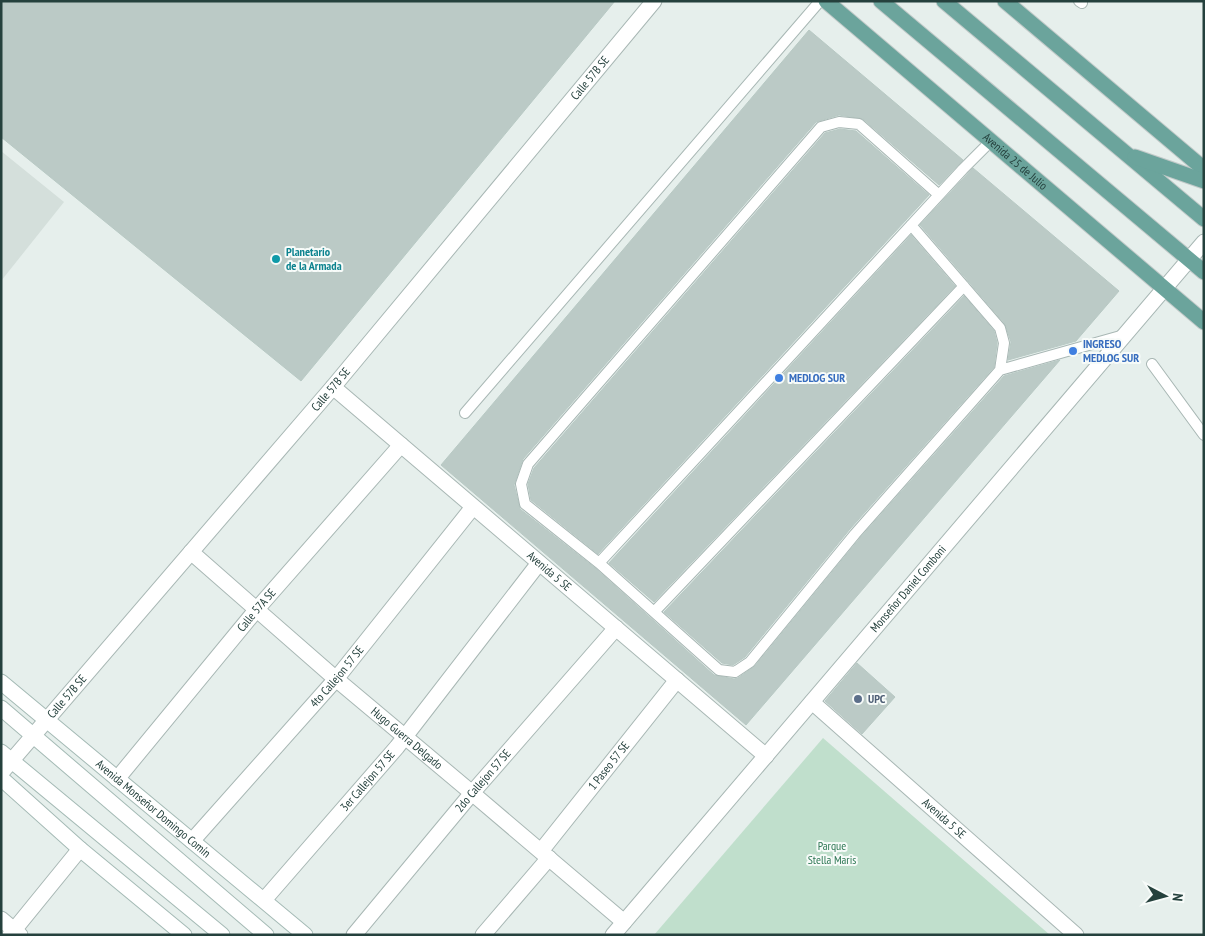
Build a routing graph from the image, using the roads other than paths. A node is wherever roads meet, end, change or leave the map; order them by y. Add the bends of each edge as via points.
1 (654, 1) edge
2 (820, 1) edge
3 (826, 1) edge
4 (881, 1) edge
5 (944, 1) edge
6 (1005, 1) edge
7 (991, 141) junction
8 (1125, 153) junction
9 (1204, 169) edge
10 (1204, 181) edge
11 (939, 195) junction
12 (1204, 218) edge
13 (911, 225) junction
14 (1204, 242) edge
15 (1189, 260) junction
16 (1204, 272) edge
17 (964, 286) junction
18 (1164, 289) junction
19 (1204, 322) edge
20 (1126, 334) junction
21 (1152, 364) dead end
22 (1000, 370) junction
23 (333, 387) junction
24 (465, 413) dead end
25 (1204, 435) edge
26 (401, 445) junction
27 (473, 507) junction
28 (191, 552) junction
29 (539, 563) junction
30 (599, 563) junction
31 (258, 609) junction
32 (654, 612) junction
33 (616, 628) junction
34 (336, 679) junction
35 (677, 680) junction
36 (1, 682) edge
37 (812, 702) junction
38 (1, 708) edge
39 (45, 720) junction
40 (32, 736) junction
41 (405, 736) junction
42 (6, 756) edge
43 (766, 756) junction
44 (1, 773) edge
45 (1, 778) edge
46 (117, 779) junction
47 (472, 793) junction
48 (192, 841) junction
49 (80, 849) junction
50 (545, 855) junction
51 (264, 900) junction
52 (1, 919) edge
53 (624, 922) junction
54 (15, 933) edge
55 (184, 935) edge
56 (222, 935) edge
57 (266, 935) edge
58 (305, 935) edge
59 (354, 935) edge
60 (483, 935) edge
61 (613, 935) edge
62 (1076, 935) edge

1 - 23 street, Calle 57B SE
2 - 24 lane
3 - 7 main road, Avenida 25 de Julio
4 - 15 main road
5 - 8 main road
6 - 9 main road
7 - 11 lane
7 - 18 main road, Avenida 25 de Julio
8 - 10 main road
8 - 12 main road
11 - 13 lane
11 - 30 lane via 859,124 839,122 821,127 528,464 521,484 524,504
13 - 17 lane
13 - 30 lane
14 - 15 street, Monseñor Daniel Comboni
15 - 16 main road
15 - 18 street, Monseñor Daniel Comboni
17 - 22 lane via 1000,328 1004,343
17 - 32 lane
18 - 19 main road, Avenida 25 de Julio
18 - 20 street, Monseñor Daniel Comboni
20 - 22 lane
20 - 37 street, Monseñor Daniel Comboni
21 - 25 lane
22 - 32 lane via 854,534 750,662 735,672 719,670
23 - 26 street, Avenida 5 SE
23 - 28 street, Calle 57B SE
26 - 27 street, Avenida 5 SE
26 - 31 street, Calle 57A SE
27 - 29 street, Avenida 5 SE
27 - 34 street, 4to Callejon 57 SE
28 - 31 street, Hugo Guerra Delgado
28 - 39 street, Calle 57B SE
29 - 33 street, Avenida 5 SE
29 - 41 street, 3er Callejon 57 SE
30 - 32 lane
31 - 34 street, Hugo Guerra Delgado
31 - 46 street, Calle 57A SE
33 - 35 street, Avenida 5 SE
33 - 47 street, 2do Callejon 57 SE
34 - 41 street, Hugo Guerra Delgado
34 - 48 street, 4to Callejon 57 SE
35 - 43 street, Avenida 5 SE
35 - 50 street, 1 Paseo 57 SE
36 - 39 street, Avenida Monseñor Domingo Comín
37 - 43 street, Monseñor Daniel Comboni
37 - 62 street, Avenida 5 SE
38 - 40 street, Avenida Monseñor Domingo Comín
39 - 40 street, Calle 57B SE
39 - 46 street, Avenida Monseñor Domingo Comín
40 - 42 street, Calle 57B SE
40 - 57 street, Avenida Monseñor Domingo Comín
41 - 47 street, Hugo Guerra Delgado
41 - 51 street, 3er Callejon 57 SE
42 - 44 street, Calle 57B SE
42 - 56 street
43 - 53 street, Monseñor Daniel Comboni
45 - 49 street
46 - 48 street, Avenida Monseñor Domingo Comín
47 - 50 street, Hugo Guerra Delgado
47 - 59 street, 2do Callejon 57 SE
48 - 51 street, Avenida Monseñor Domingo Comín
49 - 54 street
49 - 55 street
50 - 53 street, Hugo Guerra Delgado
50 - 60 street, 1 Paseo 57 SE
51 - 58 street, Avenida Monseñor Domingo Comín
52 - 54 street
53 - 61 street, Monseñor Daniel Comboni

